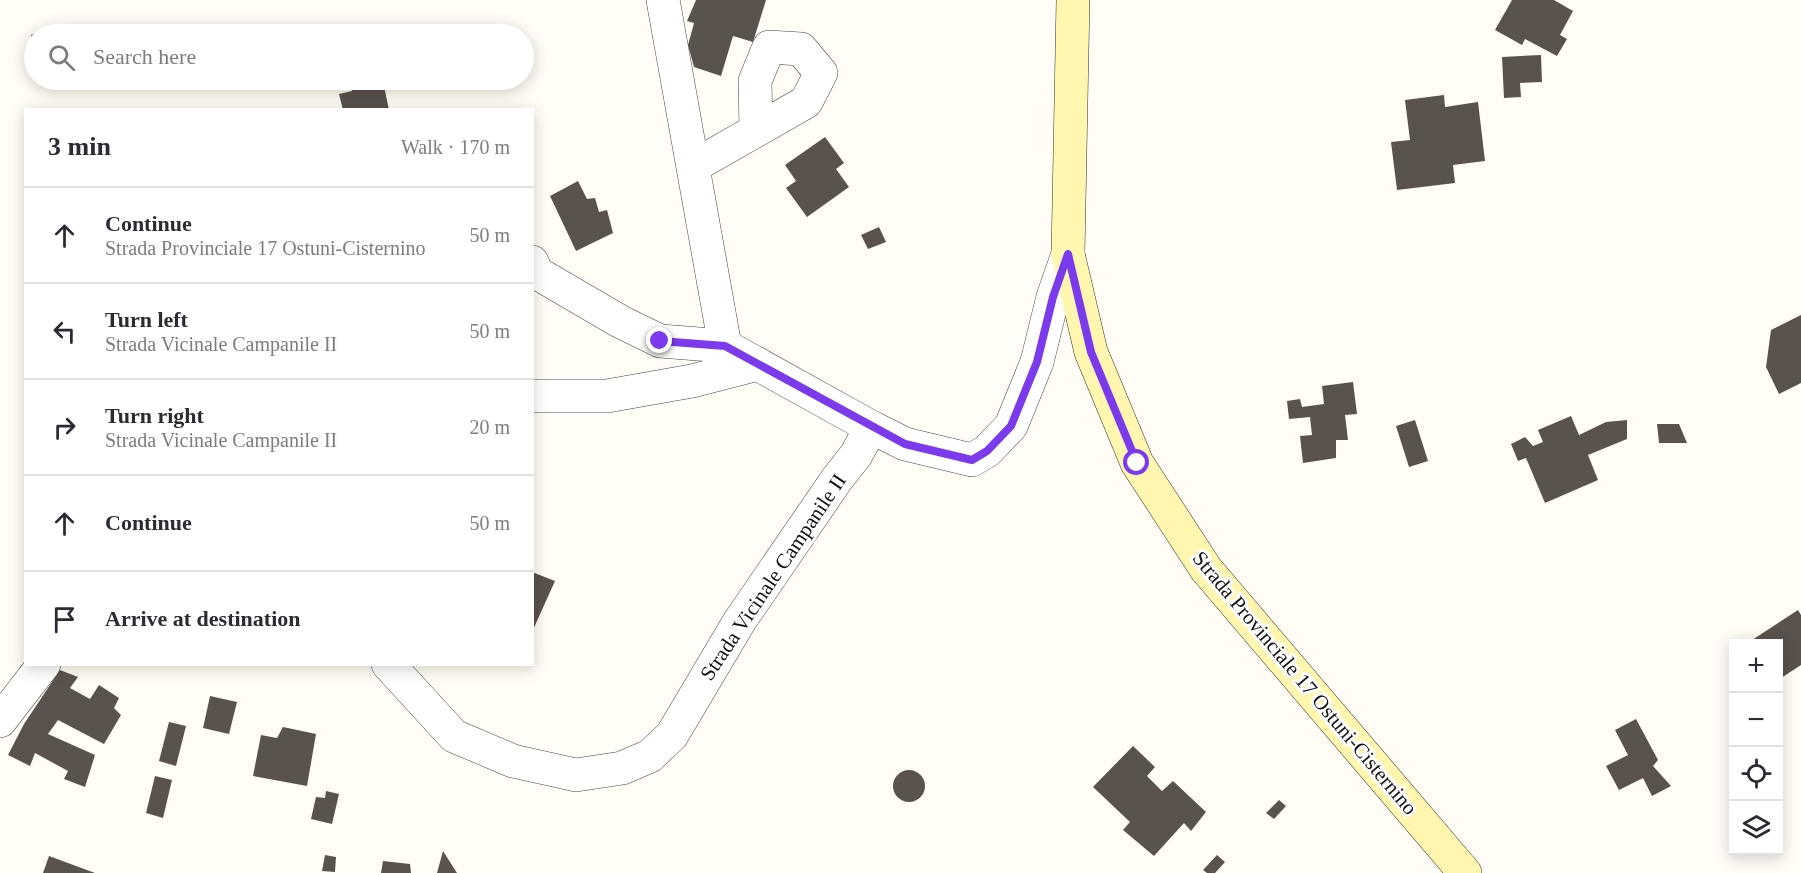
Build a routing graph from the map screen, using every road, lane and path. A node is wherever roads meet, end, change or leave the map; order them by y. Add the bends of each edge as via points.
1 (663, 0) edge
2 (1073, 0) edge
3 (756, 130) dead end
4 (694, 166) junction
5 (1068, 254) junction
6 (534, 266) edge
7 (725, 346) junction
8 (758, 364) junction
9 (534, 396) edge
10 (871, 427) junction
11 (42, 666) edge
12 (390, 666) edge
13 (0, 721) edge
14 (1465, 873) edge

1 - 4 street
2 - 5 main road, Strada Provinciale 17 Ostuni-Cisternino
3 - 4 street
4 - 7 street
5 - 10 street via 1037,362 1011,426 987,451 972,460 905,444
5 - 14 main road, Strada Provinciale 17 Ostuni-Cisternino via 1091,352 1137,463 1206,569
6 - 7 street via 537,273 660,341
7 - 8 street
8 - 9 street via 607,396
8 - 10 street
10 - 12 street, Strada Vicinale Campanile II via 856,455 739,622 672,735 650,756 622,768 576,775 513,761 454,735
11 - 13 street

